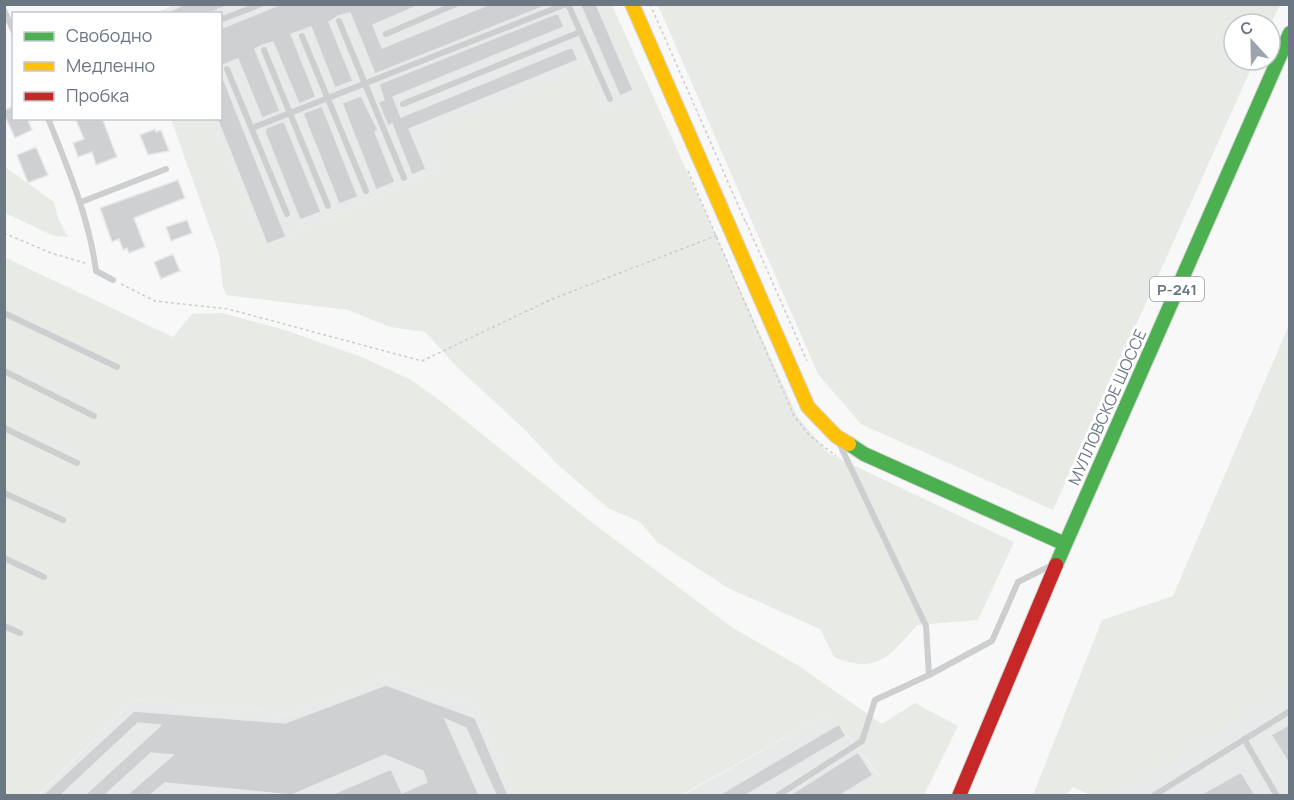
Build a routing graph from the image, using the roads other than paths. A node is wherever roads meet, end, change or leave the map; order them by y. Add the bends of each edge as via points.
1 (261, 4) edge
2 (456, 4) edge
3 (567, 4) edge
4 (632, 4) edge
5 (4, 10) edge
6 (222, 19) edge
7 (339, 21) dead end
8 (12, 28) edge
9 (580, 32) junction
10 (1290, 33) edge
11 (386, 34) dead end
12 (302, 36) dead end
13 (264, 50) dead end
14 (227, 69) dead end
15 (365, 84) junction
16 (328, 98) junction
17 (610, 99) dead end
18 (403, 104) dead end
19 (291, 113) junction
20 (49, 120) edge
21 (252, 128) junction
22 (166, 169) dead end
23 (404, 178) dead end
24 (366, 190) dead end
25 (81, 202) junction
26 (328, 206) dead end
27 (287, 214) dead end
28 (113, 280) road end
29 (4, 313) edge
30 (117, 367) dead end
31 (4, 371) edge
32 (94, 416) dead end
33 (4, 428) edge
34 (836, 436) junction
35 (76, 463) dead end
36 (4, 493) edge
37 (63, 520) dead end
38 (1065, 544) junction
39 (4, 558) edge
40 (1057, 563) junction
41 (45, 577) dead end
42 (4, 626) edge
43 (20, 633) dead end
44 (928, 675) junction
45 (1290, 711) edge
46 (1244, 739) junction
47 (777, 795) edge
48 (959, 795) edge
49 (1153, 795) edge
50 (1277, 795) edge

1 - 6 lane
2 - 11 lane
3 - 9 lane
3 - 15 lane
4 - 34 main road via 808,407
5 - 8 lane
7 - 15 lane
9 - 17 lane
9 - 18 lane
10 - 38 main road, МУЛЛОВСКОЕ ШОССЕ / Р-241
12 - 16 lane
13 - 19 lane
14 - 21 lane
15 - 16 lane
15 - 23 lane
16 - 19 lane
16 - 24 lane
19 - 21 lane
19 - 26 lane
20 - 25 lane
21 - 27 lane
22 - 25 lane
25 - 28 lane via 96,271
29 - 30 lane
31 - 32 lane
33 - 35 lane
34 - 38 main road via 864,454
34 - 44 lane via 926,626
36 - 37 lane
38 - 40 main road, МУЛЛОВСКОЕ ШОССЕ / Р-241
39 - 41 lane
40 - 44 lane via 1018,582 992,641
40 - 48 main road, МУЛЛОВСКОЕ ШОССЕ / Р-241
42 - 43 lane
44 - 47 lane via 874,700 862,741
45 - 46 lane
46 - 49 lane
46 - 50 lane

